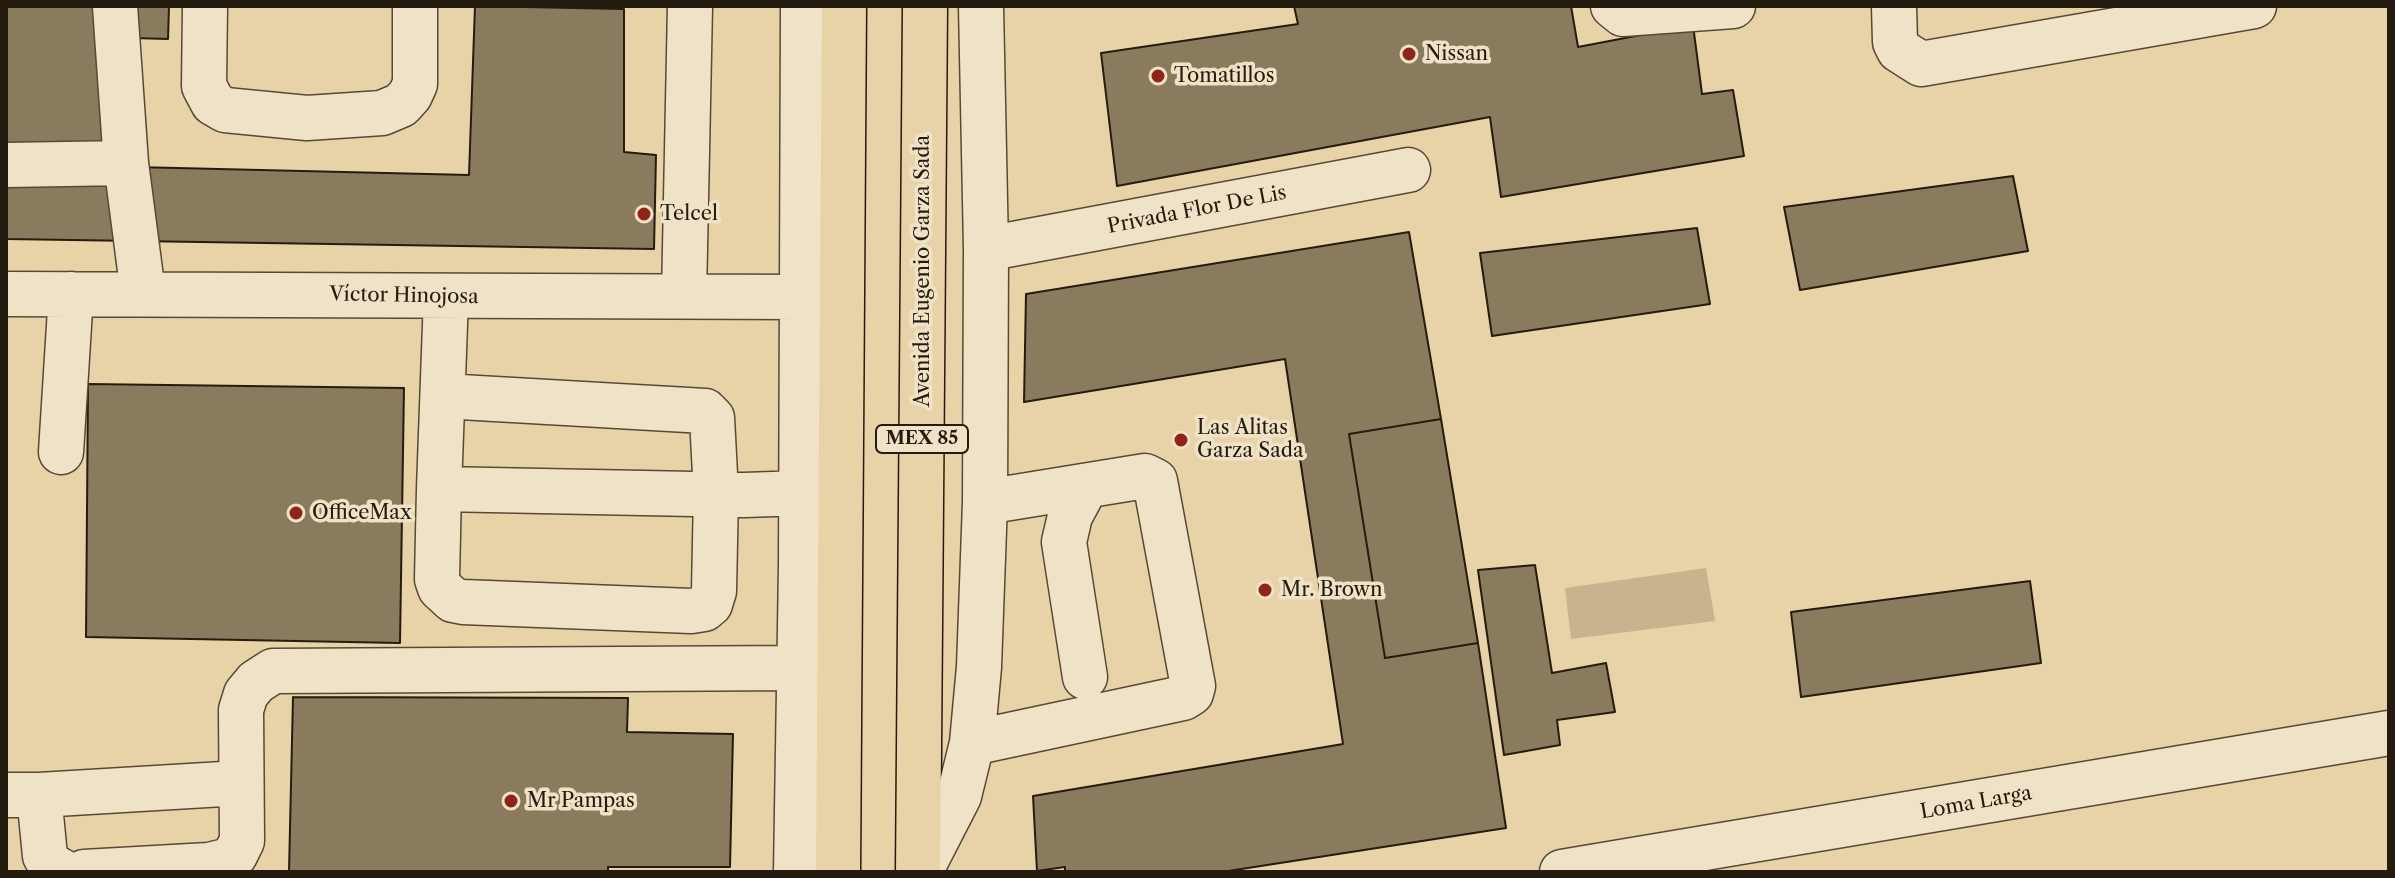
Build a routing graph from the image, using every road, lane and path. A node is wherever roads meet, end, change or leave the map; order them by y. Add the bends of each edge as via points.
1 (115, 6) edge
2 (205, 6) edge
3 (415, 6) edge
4 (690, 6) edge
5 (803, 6) edge
6 (844, 6) edge
7 (925, 6) edge
8 (981, 6) edge
9 (1613, 6) edge
10 (1733, 6) edge
11 (1894, 6) edge
12 (2254, 6) edge
13 (2123, 17) edge
14 (126, 163) junction
15 (6, 165) edge
16 (1408, 170) dead end
17 (986, 249) junction
18 (143, 293) junction
19 (6, 294) edge
20 (71, 294) junction
21 (684, 296) junction
22 (446, 297) junction
23 (802, 297) junction
24 (443, 396) junction
25 (61, 452) dead end
26 (1086, 486) junction
27 (439, 489) junction
28 (716, 493) junction
29 (801, 493) junction
30 (985, 502) junction
31 (797, 668) junction
32 (1085, 677) dead end
33 (2389, 733) edge
34 (972, 743) junction
35 (240, 783) junction
36 (22, 795) edge
37 (824, 871) edge
38 (63, 872) edge
39 (84, 872) edge
40 (919, 872) edge
41 (1562, 872) edge

1 - 14 street
2 - 3 street via 204,86 213,103 234,111 307,118 382,113 401,105 415,84
4 - 21 street
5 - 23 street
6 - 37 highway
7 - 40 highway, Avenida Eugenio Garza Sada / MEX 85
8 - 17 street
9 - 10 street via 1623,14
11 - 13 street via 1899,50 1921,64
12 - 13 street
14 - 15 street
14 - 18 street
16 - 17 street, Privada Flor De Lis
17 - 30 street
18 - 20 street, Víctor Hinojosa
18 - 22 street, Víctor Hinojosa
19 - 20 street, Víctor Hinojosa
20 - 25 street
21 - 22 street, Víctor Hinojosa
21 - 23 street, Víctor Hinojosa
22 - 24 street
23 - 29 street
24 - 27 street
24 - 28 street via 705,411 712,418
26 - 30 street
26 - 32 street via 1064,542
26 - 34 street via 1145,476 1155,481 1193,679 1191,693
27 - 28 street
27 - 28 street via 437,579 453,600 691,611 704,609 712,598
28 - 29 street
29 - 31 street
30 - 34 street
31 - 35 street via 273,671 246,694 241,710
31 - 37 street
33 - 41 street, Loma Larga
34 - 40 street via 955,807
35 - 36 street
35 - 39 street via 242,841 230,860
36 - 38 street via 45,856

